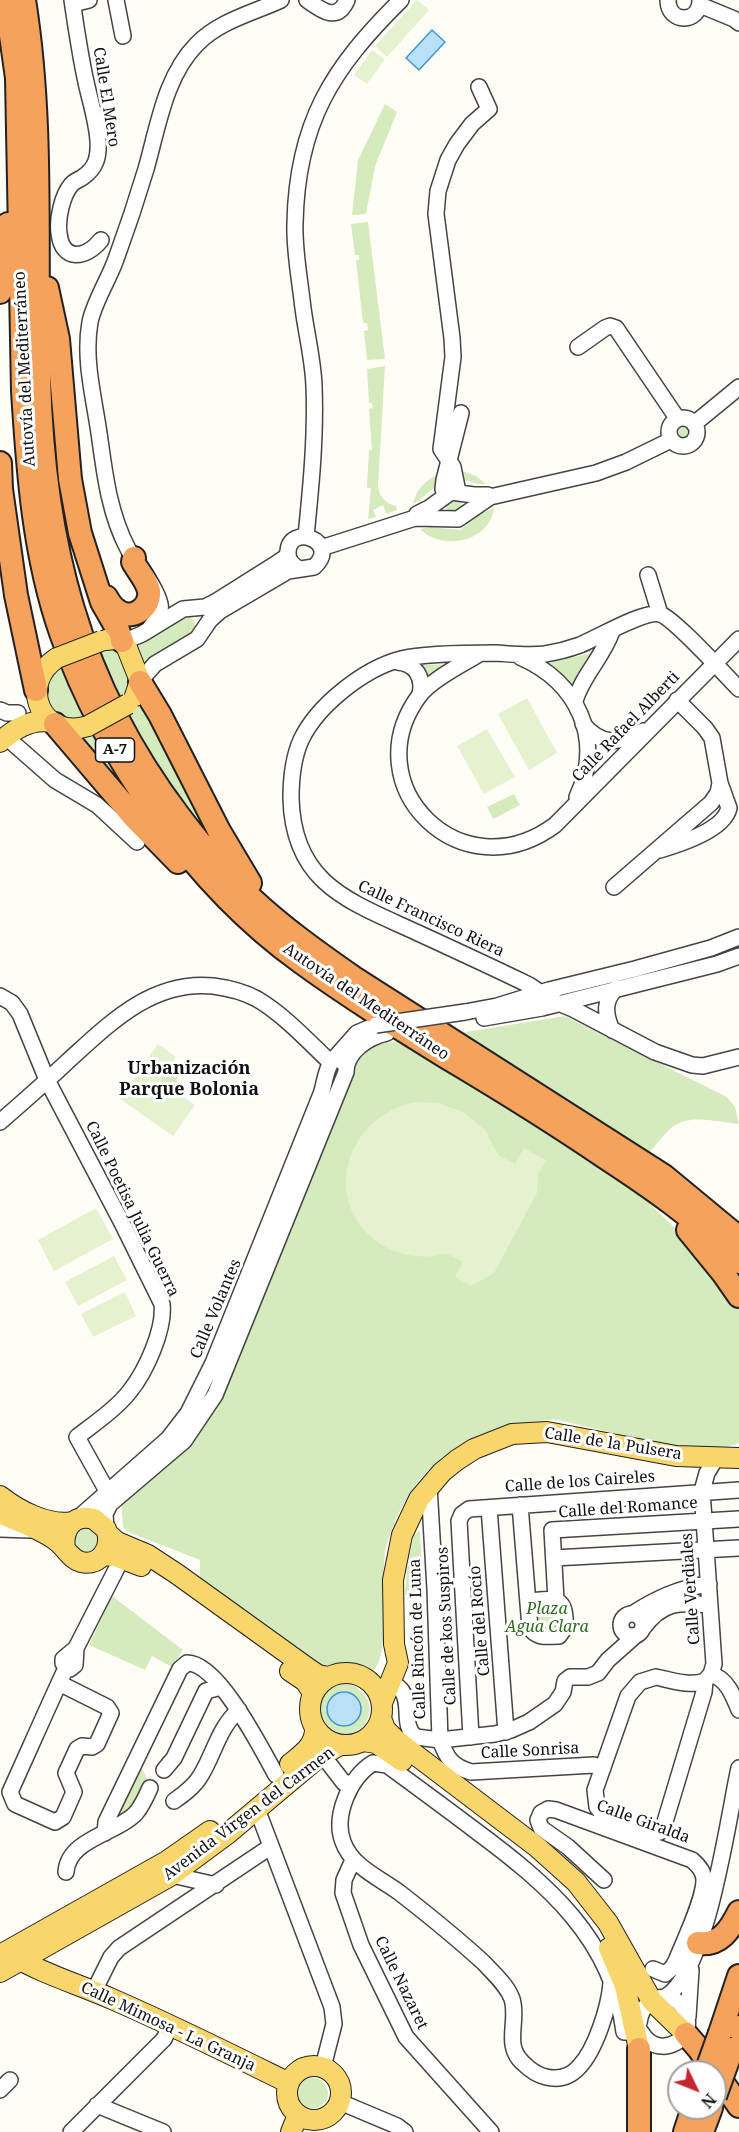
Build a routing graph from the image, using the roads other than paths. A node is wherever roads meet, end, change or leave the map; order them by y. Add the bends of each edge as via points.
1 (6, 0) edge
2 (24, 0) edge
3 (89, 0) edge
4 (116, 0) edge
5 (281, 0) edge
6 (307, 0) edge
7 (347, 0) edge
8 (401, 0) edge
9 (668, 0) edge
10 (73, 2) edge
11 (700, 2) edge
12 (739, 23) edge
13 (123, 36) dead end
14 (478, 87) dead end
15 (20, 167) junction
16 (101, 240) dead end
17 (36, 245) junction
18 (0, 292) edge
19 (578, 347) dead end
20 (739, 387) edge
21 (461, 413) dead end
22 (677, 418) junction
23 (694, 424) junction
24 (671, 440) junction
25 (450, 460) junction
26 (0, 463) edge
27 (451, 494) junction
28 (490, 497) junction
29 (465, 514) junction
30 (415, 518) junction
31 (449, 519) junction
32 (306, 536) junction
33 (321, 548) junction
34 (288, 552) junction
35 (85, 554) junction
36 (134, 558) junction
37 (299, 569) junction
38 (648, 575) dead end
39 (157, 595) junction
40 (188, 609) junction
41 (660, 614) junction
42 (150, 628) junction
43 (203, 630) junction
44 (612, 631) junction
45 (739, 639) edge
46 (115, 642) junction
47 (481, 653) junction
48 (514, 654) junction
49 (391, 663) junction
50 (714, 663) junction
51 (140, 681) junction
52 (739, 689) edge
53 (36, 691) junction
54 (420, 694) junction
55 (677, 700) junction
56 (575, 701) junction
57 (9, 712) edge
58 (53, 723) junction
59 (583, 724) junction
60 (651, 727) junction
61 (3, 735) edge
62 (720, 783) junction
63 (564, 817) junction
64 (137, 842) dead end
65 (655, 852) junction
66 (614, 887) dead end
67 (270, 926) junction
68 (739, 937) edge
69 (739, 956) edge
70 (617, 988) junction
71 (0, 996) edge
72 (542, 1001) junction
73 (558, 1004) junction
74 (470, 1016) junction
75 (612, 1030) junction
76 (739, 1057) edge
77 (336, 1067) junction
78 (47, 1080) junction
79 (0, 1122) edge
80 (629, 1173) junction
81 (664, 1176) junction
82 (739, 1218) edge
83 (709, 1221) junction
84 (739, 1238) edge
85 (739, 1262) edge
86 (739, 1296) edge
87 (730, 1455) edge
88 (696, 1457) junction
89 (429, 1486) junction
90 (739, 1490) edge
91 (702, 1491) junction
92 (112, 1494) junction
93 (0, 1496) edge
94 (520, 1505) junction
95 (0, 1506) edge
96 (489, 1508) junction
97 (0, 1513) edge
98 (462, 1514) joint
99 (409, 1519) junction
100 (739, 1519) edge
101 (75, 1521) junction
102 (704, 1521) junction
103 (40, 1525) junction
104 (0, 1528) edge
105 (107, 1531) junction
106 (431, 1536) junction
107 (739, 1548) edge
108 (65, 1549) junction
109 (706, 1550) junction
110 (109, 1556) junction
111 (554, 1558) junction
112 (81, 1562) junction
113 (708, 1584) junction
114 (106, 1590) junction
115 (556, 1600) junction
116 (528, 1601) junction
117 (710, 1605) junction
118 (632, 1614) junction
119 (620, 1627) junction
120 (639, 1632) junction
121 (394, 1644) junction
122 (608, 1660) junction
123 (329, 1677) junction
124 (708, 1677) junction
125 (365, 1678) junction
126 (391, 1681) junction
127 (59, 1683) junction
128 (221, 1687) junction
129 (313, 1693) junction
130 (239, 1710) junction
131 (381, 1710) junction
132 (739, 1710) edge
133 (315, 1729) junction
134 (506, 1731) junction
135 (471, 1737) junction
136 (440, 1740) junction
137 (363, 1741) junction
138 (332, 1750) junction
139 (603, 1768) junction
140 (739, 1768) edge
141 (164, 1770) dead end
142 (276, 1775) junction
143 (349, 1777) junction
144 (150, 1788) dead end
145 (596, 1800) junction
146 (174, 1801) dead end
147 (257, 1809) junction
148 (583, 1820) junction
149 (105, 1833) junction
150 (270, 1847) junction
151 (353, 1860) junction
152 (66, 1872) dead end
153 (172, 1875) junction
154 (604, 1880) dead end
155 (216, 1885) junction
156 (739, 1912) edge
157 (695, 1952) junction
158 (12, 1954) edge
159 (653, 1969) dead end
160 (0, 1972) edge
161 (47, 1973) junction
162 (739, 1976) edge
163 (615, 1977) junction
164 (0, 1980) edge
165 (94, 1991) junction
166 (658, 1999) junction
167 (632, 2023) junction
168 (171, 2025) junction
169 (687, 2026) junction
170 (730, 2036) edge
171 (714, 2060) edge
172 (724, 2060) edge
173 (323, 2067) junction
174 (289, 2084) junction
175 (340, 2102) junction
176 (97, 2105) junction
177 (739, 2106) edge
178 (303, 2125) edge
179 (71, 2132) edge
180 (163, 2132) edge
181 (405, 2132) edge
182 (491, 2132) edge
183 (639, 2132) edge

1 - 15 highway, Autovía del Mediterráneo / A-7 via 17,78
2 - 17 highway, Autovía del Mediterráneo / A-7 via 36,119
3 - 10 street
4 - 13 street
5 - 36 street via 210,33 196,44 179,69 126,230 90,320 87,353 105,477 113,514
6 - 7 street via 330,13 341,10
8 - 32 street via 340,68 306,138 297,181 295,225 314,384
9 - 11 street via 672,13 681,18 695,14
10 - 16 street, Calle El Mero via 98,139 98,160 65,196 59,234 65,249 77,255 90,253
11 - 12 street
14 - 25 street via 489,109 471,124 454,149 441,180 436,206 452,338 441,449
15 - 18 highway via 11,195
15 - 67 highway, Autovía del Mediterráneo / A-7 via 26,441 38,537 61,632 103,728 142,794 218,888
17 - 35 highway via 58,339 70,479
17 - 67 highway, Autovía del Mediterráneo / A-7 via 44,460 55,536 76,624 110,706 162,794 251,898
19 - 22 street via 605,328 616,328
20 - 23 street
21 - 25 street
22 - 23 street via 689,419
22 - 24 street via 669,428
23 - 24 street via 697,433 688,444 679,445
24 - 28 street via 596,473
25 - 27 street
26 - 53 highway via 16,595
27 - 28 street
27 - 29 street via 468,502
27 - 30 street
27 - 31 street via 440,509
28 - 29 street
29 - 31 street
30 - 31 street
30 - 33 street
32 - 33 street
32 - 34 street via 296,539
33 - 37 street via 321,559 314,567
34 - 37 street
34 - 40 street via 278,563 215,602
35 - 36 highway via 111,605 128,615 140,611 148,600 148,587
35 - 46 highway via 102,602 118,630
36 - 39 street
37 - 43 street via 288,571 220,611
38 - 41 street
39 - 40 street
39 - 42 street via 159,614
40 - 42 street
40 - 43 street via 201,615
41 - 44 street, Calle Francisco Riera via 648,614
41 - 50 street
42 - 46 street
43 - 51 street via 197,639 155,664
44 - 48 street, Calle Francisco Riera via 561,651 533,656
44 - 56 street
45 - 50 street, Calle Rafael Alberti
46 - 51 main road via 137,670
46 - 53 main road, bridge via 57,658 45,667
47 - 48 street, Calle Francisco Riera
47 - 49 street, Calle Francisco Riera
47 - 54 street, Calle Rafael Alberti
48 - 56 street, Calle Rafael Alberti via 550,673
49 - 54 street via 406,663 418,672
49 - 72 street, Calle Francisco Riera via 335,697 306,730 298,748 291,791 300,845 321,878 347,900 529,985
50 - 52 street
50 - 55 street, Calle Rafael Alberti
51 - 58 main road, bridge via 128,704 88,726 68,730
51 - 67 highway
53 - 57 main road via 31,702
53 - 58 main road via 43,713
54 - 63 street, Calle Rafael Alberti via 405,723 401,771 409,795 431,824 462,843 499,848 534,839
55 - 60 street, Calle Rafael Alberti
55 - 62 street via 709,732
56 - 59 street, Calle Rafael Alberti
57 - 61 main road
58 - 61 main road via 33,721
58 - 67 highway via 135,818 229,912
59 - 60 street via 590,733 610,741
59 - 63 street, Calle Rafael Alberti via 588,748 586,773 578,796
60 - 63 street, Calle Rafael Alberti
61 - 64 street via 55,780 97,805
62 - 65 street via 711,803
62 - 65 street via 729,808 724,819 681,844
65 - 66 street
67 - 80 highway, Autovía del Mediterráneo / A-7 via 309,968
67 - 81 highway, Autovía del Mediterráneo / A-7
68 - 72 street
69 - 70 street
70 - 73 street
70 - 75 street via 606,1004
71 - 78 street, Calle Poetisa Julia Guerra via 20,1014
72 - 73 street, Calle Francisco Riera
72 - 74 street via 497,1006
72 - 74 street via 501,1010 496,1016
73 - 75 street, Calle Francisco Riera
74 - 77 street via 381,1029
75 - 76 street, Calle Francisco Riera via 692,1065
77 - 78 street via 257,999 228,988 193,985 162,991 136,1004
77 - 92 street, Calle Volantes via 321,1094 209,1390 184,1441
78 - 79 street
78 - 92 street, Calle Poetisa Julia Guerra via 162,1304 158,1335 131,1390 77,1437
80 - 83 highway, Autovía del Mediterráneo / A-7 via 684,1211
80 - 86 highway via 679,1220
81 - 82 highway via 686,1184
81 - 83 highway, Autovía del Mediterráneo / A-7
83 - 84 highway, A-7
83 - 85 highway, A-7
87 - 88 main road, Calle de la Pulsera
87 - 91 street, Calle Verdiales via 707,1473
88 - 89 main road, Calle de la Pulsera via 560,1433 526,1432 474,1449
88 - 91 street, Calle Verdiales
89 - 99 main road, Calle de la Pulsera
89 - 106 street, Calle Rincón de Luna
90 - 91 street, Calle de los Caireles
91 - 94 street, Calle de los Caireles
91 - 102 street, Calle Verdiales
92 - 101 street, Calle Volantes
92 - 105 street, Calle Volantes via 105,1514
93 - 103 main road
94 - 96 street, Calle de los Caireles
94 - 116 street
95 - 103 street
96 - 98 street, Calle de los Caireles via 469,1509
96 - 134 street, Calle del Rocío
97 - 103 main road
98 - 135 street, Calle de kos Suspiros via 459,1521
99 - 106 street, Calle Rincón de Luna via 422,1524
99 - 121 main road, Calle de la Pulsera via 393,1580
100 - 102 street, Calle del Romance
101 - 103 main road
101 - 105 main road via 94,1519
101 - 108 main road via 65,1533
102 - 109 street, Calle Verdiales
102 - 111 street, Calle del Romance via 552,1530
103 - 104 street
103 - 108 main road
105 - 110 main road
105 - 123 main road via 117,1542 148,1555 177,1574 318,1675
106 - 136 street, Calle Rincón de Luna
107 - 109 street
108 - 112 main road
109 - 111 street
109 - 113 street, Calle Verdiales
110 - 112 main road
110 - 114 street
110 - 129 main road via 144,1567 172,1585 305,1681
111 - 115 street, Calle del Romance
112 - 114 street via 100,1572
113 - 117 street, Calle Verdiales
113 - 118 street via 675,1591
114 - 127 street via 76,1648 63,1659 66,1668
115 - 116 street
115 - 116 street via 565,1610 564,1629 559,1636 532,1632
117 - 120 street via 667,1606
117 - 124 street, Calle Verdiales via 714,1664
118 - 119 street via 622,1619
118 - 120 street via 639,1617
119 - 120 street via 624,1634
119 - 122 street
120 - 122 street
121 - 125 main road, Calle de la Pulsera via 383,1672 373,1679
121 - 126 main road, Calle de la Pulsera via 398,1663
122 - 134 street via 593,1676 568,1679 555,1704
123 - 125 main road via 343,1672
123 - 129 main road
124 - 132 street via 719,1676 727,1684
124 - 139 street via 689,1683 656,1677 640,1682 628,1696
124 - 145 street, Calle Verdiales via 663,1829 652,1834 617,1823 600,1812
125 - 131 main road via 376,1688
126 - 131 main road, Calle de la Pulsera
126 - 136 street via 405,1698 408,1727 413,1734
127 - 127 street via 10,1791 15,1804 51,1822 61,1820 74,1792 66,1773 75,1751 97,1744 111,1713 107,1707
128 - 130 street
128 - 141 street via 206,1691 174,1758
128 - 149 street via 197,1665 183,1665 106,1822
129 - 133 main road via 310,1715
130 - 142 street
130 - 146 street via 227,1722 201,1776
131 - 137 main road via 374,1731
131 - 166 main road via 385,1729 396,1740 537,1847 576,1882
133 - 138 main road
133 - 142 main road, Avenida Virgen del Carmen via 309,1748
134 - 135 street
135 - 136 street
136 - 139 street, Calle Sonrisa via 448,1759 471,1772 594,1765
137 - 138 main road
137 - 163 main road via 385,1748 553,1875 604,1939
138 - 143 street via 327,1761
138 - 147 main road, Avenida Virgen del Carmen
139 - 145 street via 595,1790
140 - 157 street via 713,1898
142 - 158 main road, Avenida Virgen del Carmen via 167,1861
143 - 151 street via 340,1828
143 - 163 street via 373,1763 387,1765 514,1860 572,1914
144 - 149 street via 136,1813
145 - 148 street
147 - 150 street
147 - 153 main road, Avenida Virgen del Carmen
148 - 154 street, Calle Giralda via 552,1809 541,1813 538,1820 544,1831 568,1846
148 - 159 street, Calle Giralda via 692,1860 702,1872 700,1899 672,1968 665,1974
149 - 152 street via 74,1853
150 - 155 street
150 - 173 street via 332,2007 334,2024
151 - 163 street via 427,1916 504,1984 515,2011 514,2050 518,2059 536,2073 558,2078 572,2074 580,2066 590,2051
151 - 182 street, Calle Nazaret via 343,1893 361,1945 406,2037
153 - 155 street
153 - 158 main road, Avenida Virgen del Carmen
155 - 165 street via 119,1948
156 - 157 highway via 717,1941
157 - 166 street via 673,1993
157 - 169 street
158 - 160 main road, Avenida Virgen del Carmen
158 - 161 main road, Calle Mimosa - La Granja
161 - 164 main road, Calle Mimosa - La Granja via 41,1977
161 - 165 main road, Calle Mimosa - La Granja
162 - 170 highway
163 - 167 main road
165 - 168 main road, Calle Mimosa - La Granja
166 - 167 street
166 - 169 main road
167 - 169 street via 648,2041 659,2046 675,2044
167 - 183 highway via 640,2089
168 - 174 main road, Calle Mimosa - La Granja
168 - 176 street via 164,2039
169 - 177 highway
170 - 171 highway, bridge
170 - 172 highway, bridge
173 - 174 main road via 299,2071
173 - 175 main road via 337,2077
174 - 178 main road via 288,2101
175 - 178 main road via 329,2116
175 - 181 street
176 - 179 street
176 - 180 street

